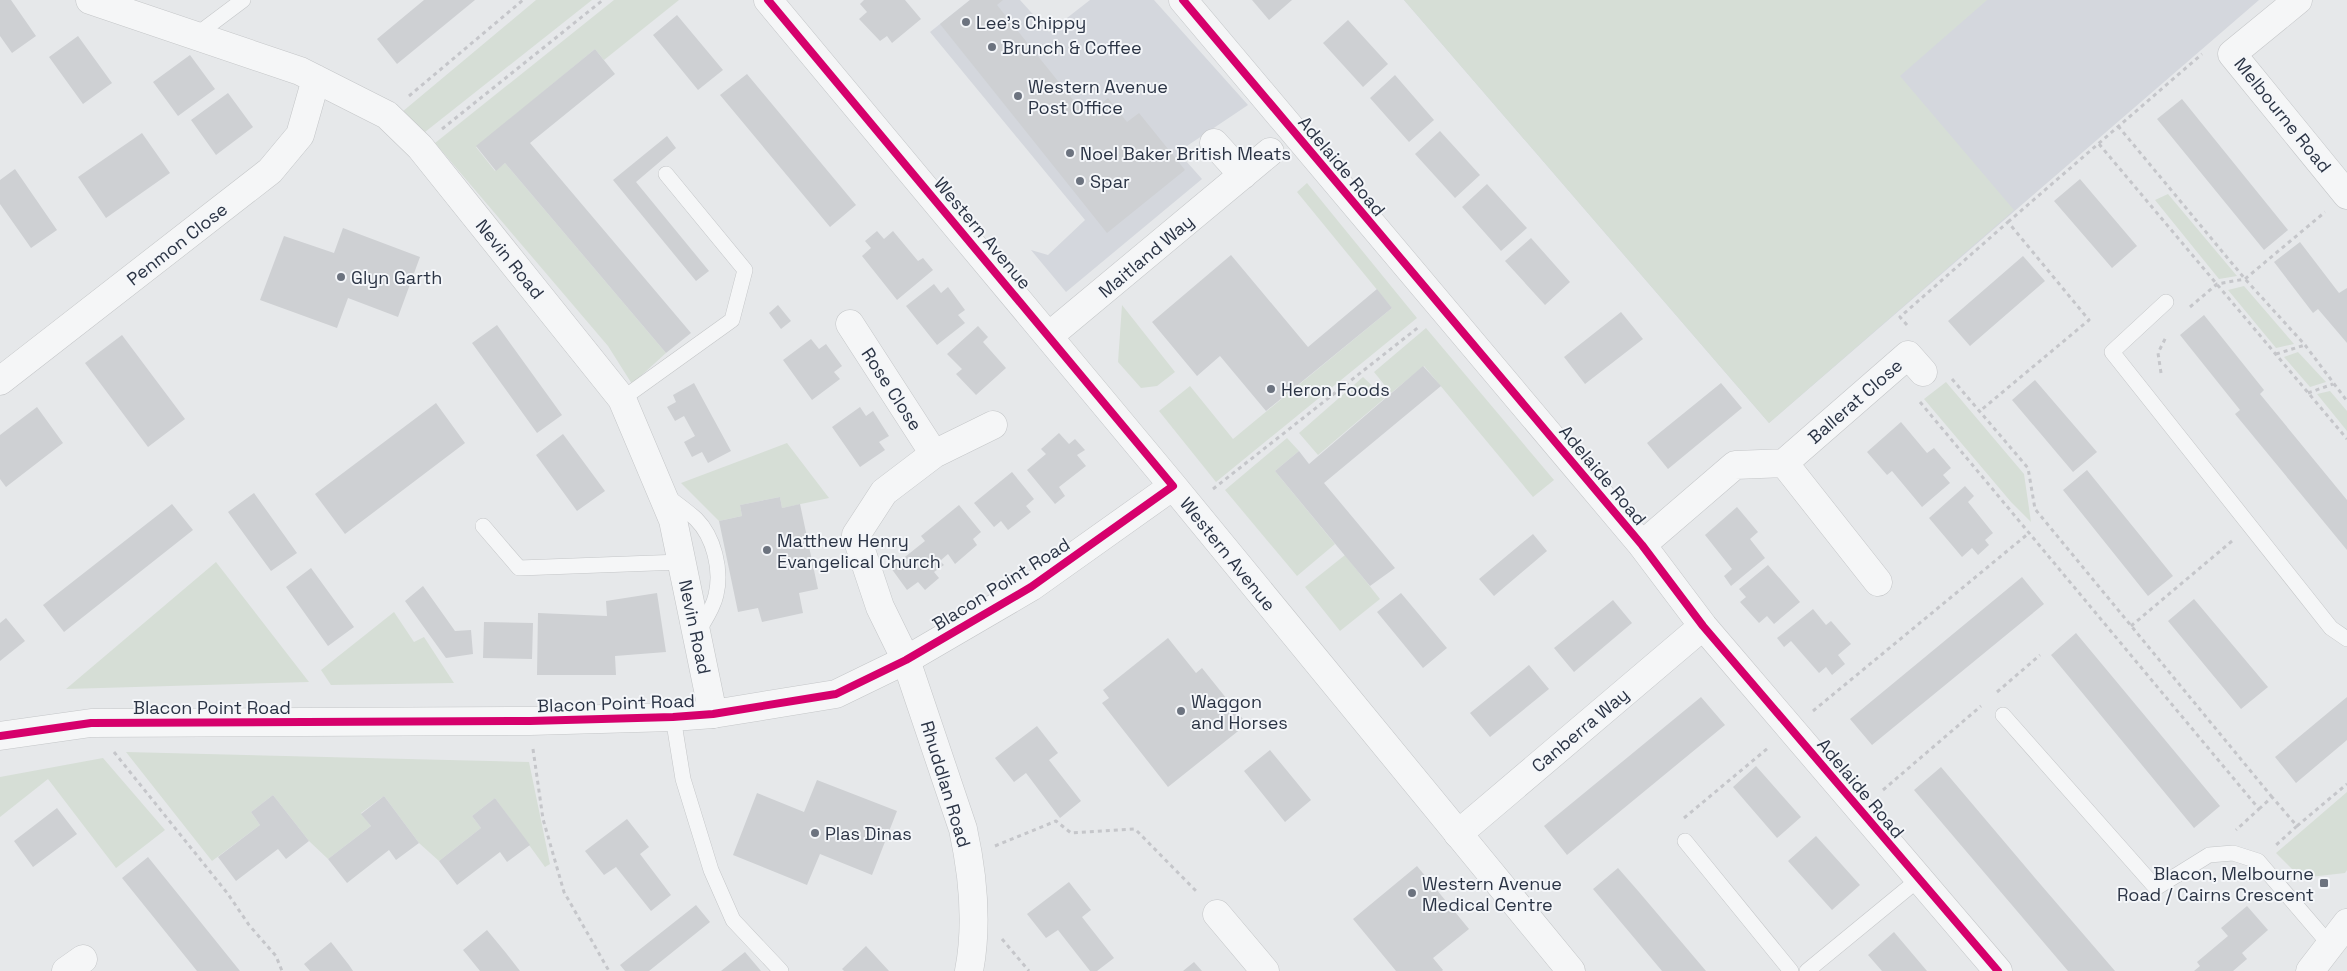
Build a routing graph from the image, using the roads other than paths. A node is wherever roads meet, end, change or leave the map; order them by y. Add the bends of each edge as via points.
1 (90, 0) edge
2 (243, 0) edge
3 (768, 0) edge
4 (1183, 0) edge
5 (2298, 0) edge
6 (194, 36) junction
7 (316, 79) junction
8 (1214, 143) dead end
9 (1270, 152) dead end
10 (666, 174) dead end
11 (1243, 175) junction
12 (2347, 194) edge
13 (2166, 302) dead end
14 (850, 324) dead end
15 (1049, 336) junction
16 (0, 381) edge
17 (1928, 381) road end
18 (622, 399) junction
19 (993, 425) dead end
20 (934, 454) junction
21 (1784, 463) junction
22 (1173, 486) junction
23 (661, 492) junction
24 (483, 526) dead end
25 (1642, 545) junction
26 (681, 562) junction
27 (1878, 582) dead end
28 (1703, 626) junction
29 (697, 634) junction
30 (2347, 639) edge
31 (906, 660) junction
32 (714, 714) junction
33 (2003, 715) dead end
34 (672, 717) junction
35 (0, 736) edge
36 (1458, 834) junction
37 (1685, 841) road end
38 (1919, 879) junction
39 (1217, 914) road end
40 (2347, 923) edge
41 (2330, 945) junction
42 (780, 971) edge
43 (969, 971) edge
44 (1265, 971) edge
45 (1570, 971) edge
46 (1791, 971) edge
47 (1807, 971) edge
48 (1998, 971) edge
49 (2310, 971) edge

1 - 6 street, Nevin Road
2 - 6 lane
3 - 15 street, Western Avenue
4 - 25 street, Adelaide Road
5 - 12 street, Melbourne Road via 2232,54
6 - 7 street, Nevin Road
7 - 16 street, Penmon Close via 300,135 270,171
7 - 18 street, Nevin Road via 386,116 420,147
8 - 11 street
9 - 11 street, Maitland Way
10 - 18 lane via 745,270 732,320
11 - 15 street, Maitland Way
13 - 30 lane via 2112,352 2331,628
14 - 20 street, Rose Close
15 - 22 street, Western Avenue
17 - 21 street, Ballerat Close via 1908,355
18 - 23 street, Nevin Road
19 - 20 street
20 - 31 street via 884,492 856,535 880,607
21 - 25 street via 1735,465
21 - 27 street
22 - 31 street, Blacon Point Road via 1031,587
22 - 36 street, Western Avenue
23 - 26 street, Nevin Road via 672,520
23 - 29 lane via 696,520 710,540 716,559 716,594
24 - 26 lane via 519,568
25 - 28 street, Adelaide Road
26 - 29 street, Nevin Road
28 - 36 street, Canberra Way
28 - 38 street, Adelaide Road
29 - 32 street, Nevin Road
31 - 32 street, Blacon Point Road via 836,694
31 - 43 street, Rhuddlan Road via 969,855 974,940
32 - 34 street, Blacon Point Road
33 - 41 lane via 2156,888 2209,855 2233,853 2258,861
34 - 35 street, Blacon Point Road via 530,722 91,723
34 - 42 lane via 683,779 711,870 733,920
36 - 45 street, Western Avenue
37 - 46 lane
38 - 47 lane
38 - 48 street, Adelaide Road
39 - 44 street
40 - 41 street
41 - 49 street

